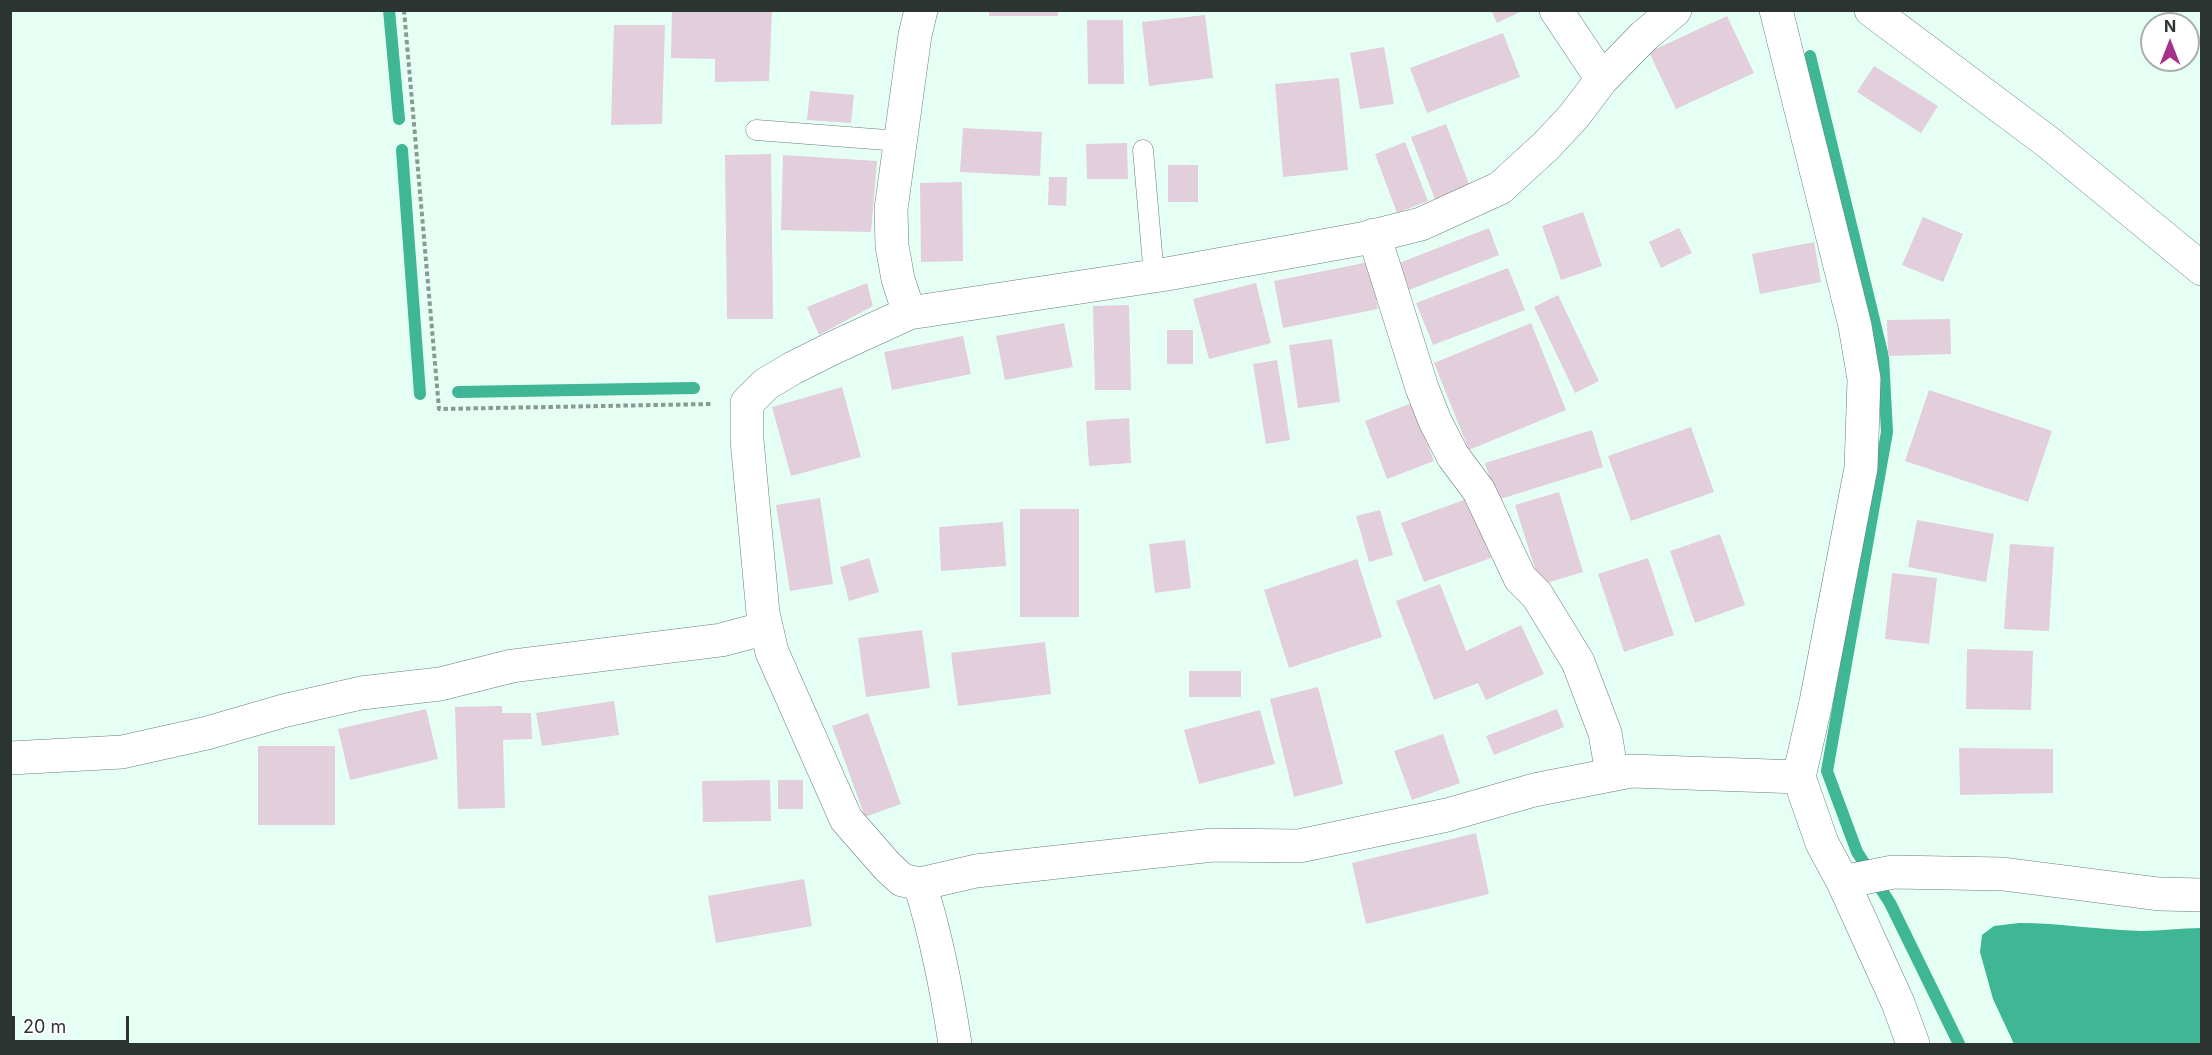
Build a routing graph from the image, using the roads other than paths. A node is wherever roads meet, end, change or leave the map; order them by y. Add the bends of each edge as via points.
1 (921, 10) edge
2 (1556, 10) edge
3 (1675, 10) edge
4 (1776, 10) edge
5 (1871, 10) edge
6 (1602, 79) junction
7 (756, 129) dead end
8 (900, 141) junction
9 (1143, 150) dead end
10 (1374, 235) junction
11 (2202, 269) edge
12 (1154, 276) junction
13 (909, 313) junction
14 (765, 628) junction
15 (10, 758) edge
16 (1612, 774) junction
17 (1799, 777) junction
18 (1843, 882) junction
19 (920, 884) junction
20 (2202, 895) edge
21 (955, 1044) edge
22 (1912, 1044) edge

1 - 8 street
2 - 6 street
3 - 6 street
4 - 17 street via 1864,379 1861,468
5 - 11 street via 2049,143
6 - 10 street via 1546,146 1500,188 1420,224
7 - 8 lane
8 - 13 street via 891,209 892,246
9 - 12 lane
10 - 12 street
10 - 16 street via 1435,421 1453,456 1479,491 1520,578 1536,595 1578,662 1605,733
12 - 13 street
13 - 14 street via 793,368 766,384 747,403
14 - 15 street via 721,640 512,666 440,684 361,693 122,752
14 - 19 street via 846,819 902,880
16 - 17 street via 1631,771
16 - 19 street via 1299,846 1213,845 976,871
17 - 18 street via 1822,843
18 - 20 street via 1893,872 2003,874 2159,894
18 - 22 street via 1898,1003
19 - 21 street

